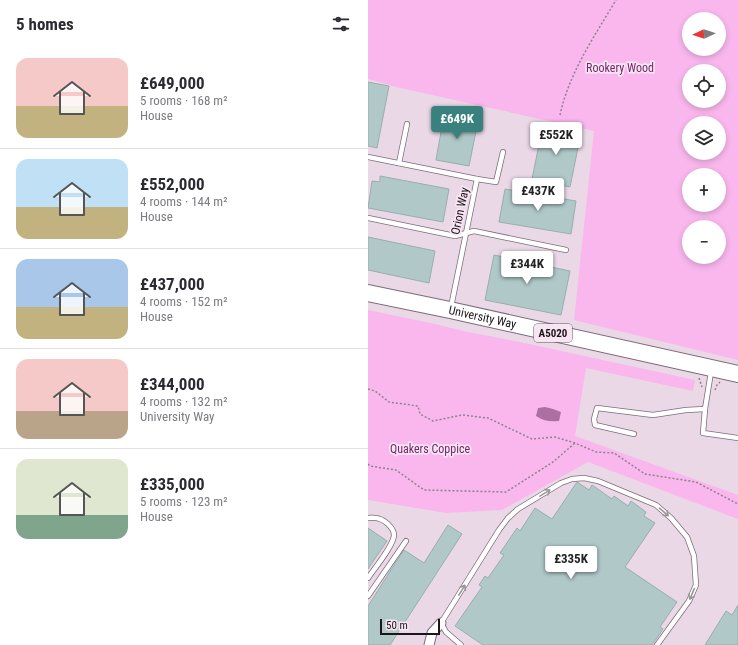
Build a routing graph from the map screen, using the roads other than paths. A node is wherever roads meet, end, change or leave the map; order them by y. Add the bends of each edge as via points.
1 (407, 124) dead end
2 (503, 152) dead end
3 (368, 157) edge
4 (399, 163) junction
5 (477, 179) junction
6 (368, 218) edge
7 (466, 233) junction
8 (566, 250) dead end
9 (368, 293) edge
10 (450, 310) junction
11 (712, 368) junction
12 (738, 374) edge
13 (705, 408) junction
14 (634, 434) dead end
15 (738, 438) edge
16 (368, 518) edge
17 (406, 541) dead end
18 (368, 578) edge
19 (368, 596) edge
20 (441, 622) junction
21 (429, 645) edge
22 (461, 645) edge
23 (657, 645) edge

1 - 4 lane
2 - 5 lane via 496,182
3 - 4 lane, Orion Way
4 - 5 lane, Orion Way
5 - 7 lane, Orion Way
6 - 7 lane via 455,236
7 - 8 lane via 474,231
7 - 10 lane, Orion Way
9 - 10 highway, University Way / A5020
10 - 11 highway, University Way / A5020
11 - 12 highway, University Way / A5020
11 - 13 lane
13 - 14 lane via 653,415 597,408 595,426
13 - 15 lane via 703,433
16 - 18 lane via 378,518 386,522 394,536
17 - 19 lane
20 - 21 street via 432,633
20 - 22 lane via 446,632
20 -> 23 lane via 508,518 561,483 584,478 598,481 656,505 687,537 694,556 696,585 689,601

